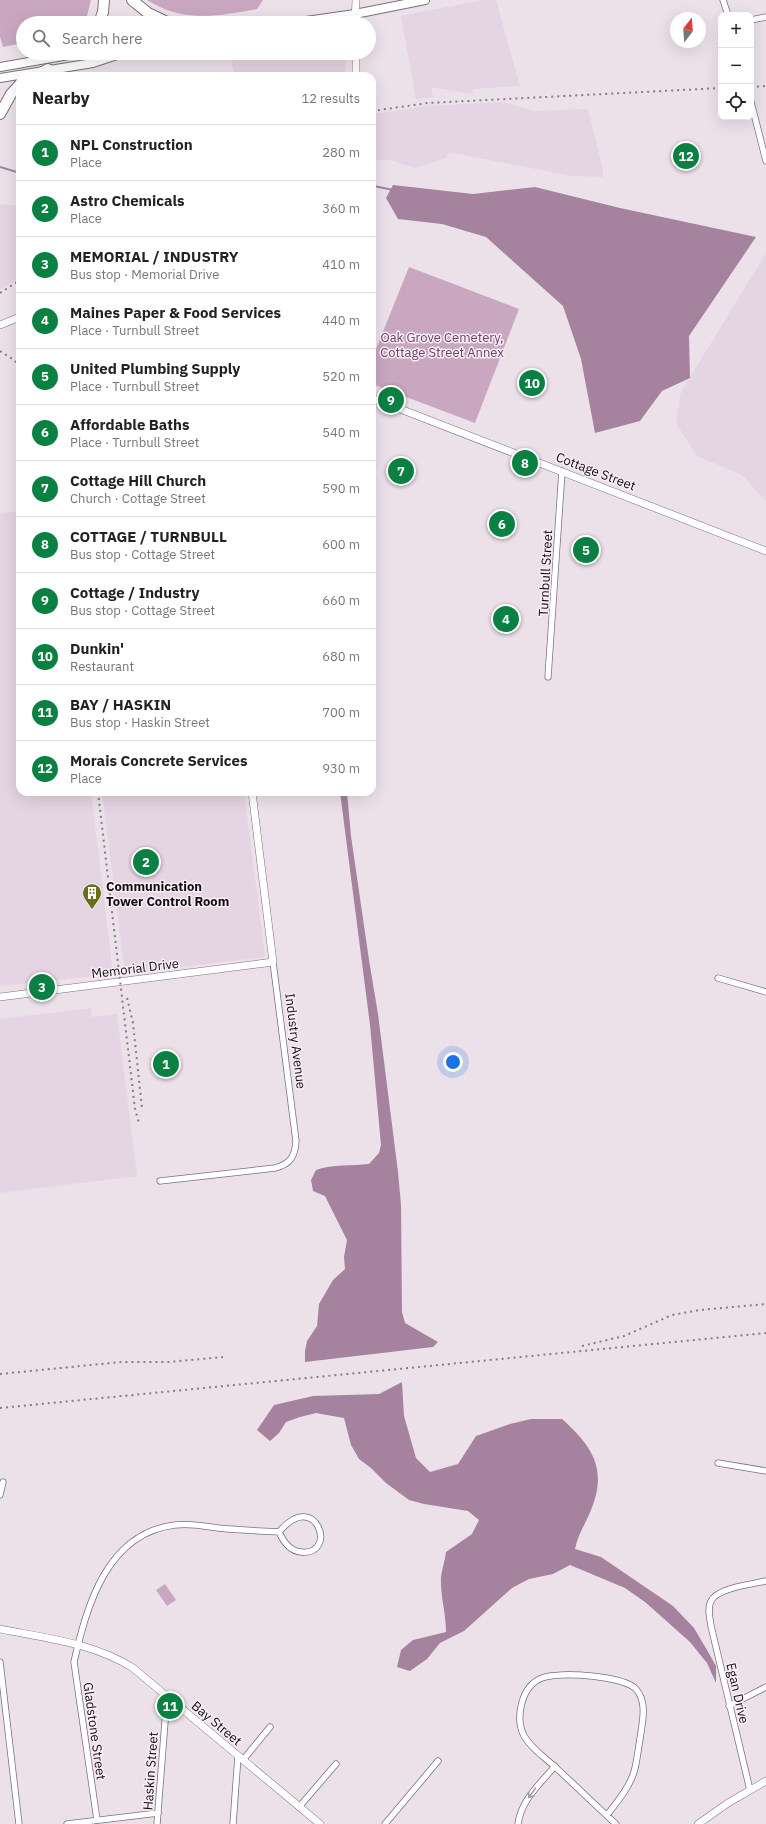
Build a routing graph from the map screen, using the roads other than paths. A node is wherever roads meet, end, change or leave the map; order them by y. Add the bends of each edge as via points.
1 (104, 0) edge
2 (132, 0) edge
3 (356, 0) edge
4 (425, 0) edge
5 (723, 0) edge
6 (727, 12) edge
7 (355, 14) junction
8 (102, 16) edge
9 (154, 16) edge
10 (341, 16) edge
11 (766, 16) edge
12 (754, 19) edge
13 (34, 60) edge
14 (102, 60) edge
15 (356, 60) edge
16 (0, 67) edge
17 (48, 69) junction
18 (32, 72) edge
19 (42, 72) edge
20 (356, 72) edge
21 (16, 75) edge
22 (0, 78) edge
23 (16, 88) edge
24 (0, 114) edge
25 (754, 114) edge
26 (766, 161) edge
27 (16, 319) edge
28 (0, 325) edge
29 (376, 400) edge
30 (562, 471) junction
31 (766, 551) edge
32 (548, 677) dead end
33 (253, 796) edge
34 (274, 962) junction
35 (718, 978) dead end
36 (766, 992) edge
37 (0, 997) edge
38 (160, 1181) dead end
39 (718, 1464) dead end
40 (766, 1471) edge
41 (3, 1482) dead end
42 (0, 1495) edge
43 (279, 1532) junction
44 (766, 1581) edge
45 (0, 1629) edge
46 (78, 1645) junction
47 (0, 1662) edge
48 (766, 1687) edge
49 (167, 1696) junction
50 (730, 1706) junction
51 (270, 1728) dead end
52 (241, 1758) junction
53 (438, 1761) dead end
54 (336, 1764) dead end
55 (555, 1766) junction
56 (766, 1781) edge
57 (750, 1790) junction
58 (299, 1807) junction
59 (158, 1813) junction
60 (607, 1815) junction
61 (98, 1820) junction
62 (19, 1824) edge
63 (66, 1824) edge
64 (157, 1824) edge
65 (233, 1824) edge
66 (320, 1824) edge
67 (385, 1824) edge
68 (518, 1824) edge
69 (616, 1824) edge
70 (698, 1824) edge

1 - 8 highway
2 - 9 highway
3 - 7 main road
4 - 7 main road
5 - 6 street
7 - 10 main road
11 - 12 street
13 - 16 main road
14 - 17 main road
15 - 20 main road
17 - 18 main road
17 - 19 highway
21 - 22 main road
23 - 24 highway
25 - 26 street
27 - 28 main road
29 - 30 main road, Cottage Street
30 - 31 main road, Cottage Street
30 - 32 street, Turnbull Street
33 - 34 main road, Industry Avenue
34 - 37 main road, Memorial Drive
34 - 38 street, Industry Avenue via 296,1141 293,1156 285,1165 275,1168
35 - 36 street
39 - 40 street
41 - 42 street
43 - 43 street via 294,1518 306,1517 314,1521 321,1531 320,1542 309,1551 300,1552 290,1548
43 - 46 street, Gladstone Street via 176,1525 146,1533 117,1555 106,1568
44 - 50 street, Egan Drive via 727,1590 715,1595 710,1601 708,1610 711,1626
45 - 46 main road, Bay Street
46 - 49 main road, Bay Street via 118,1658
46 - 61 street, Gladstone Street via 74,1662
47 - 62 street
48 - 50 street
49 - 52 main road, Bay Street
49 - 59 street, Haskin Street
50 - 57 street, Egan Drive
51 - 52 street
52 - 58 main road, Bay Street
52 - 65 street
53 - 67 street
54 - 58 street
55 - 60 street
55 - 60 street via 525,1738 521,1727 520,1713 523,1702 535,1682 548,1676 568,1675 618,1680 637,1690 643,1701 644,1713 634,1772 626,1790
55 -> 68 street via 525,1804
56 - 57 main road
57 - 70 main road via 712,1812
58 - 66 main road, Bay Street
59 - 61 street
59 - 64 street, Haskin Street
60 - 69 street
61 - 63 street

